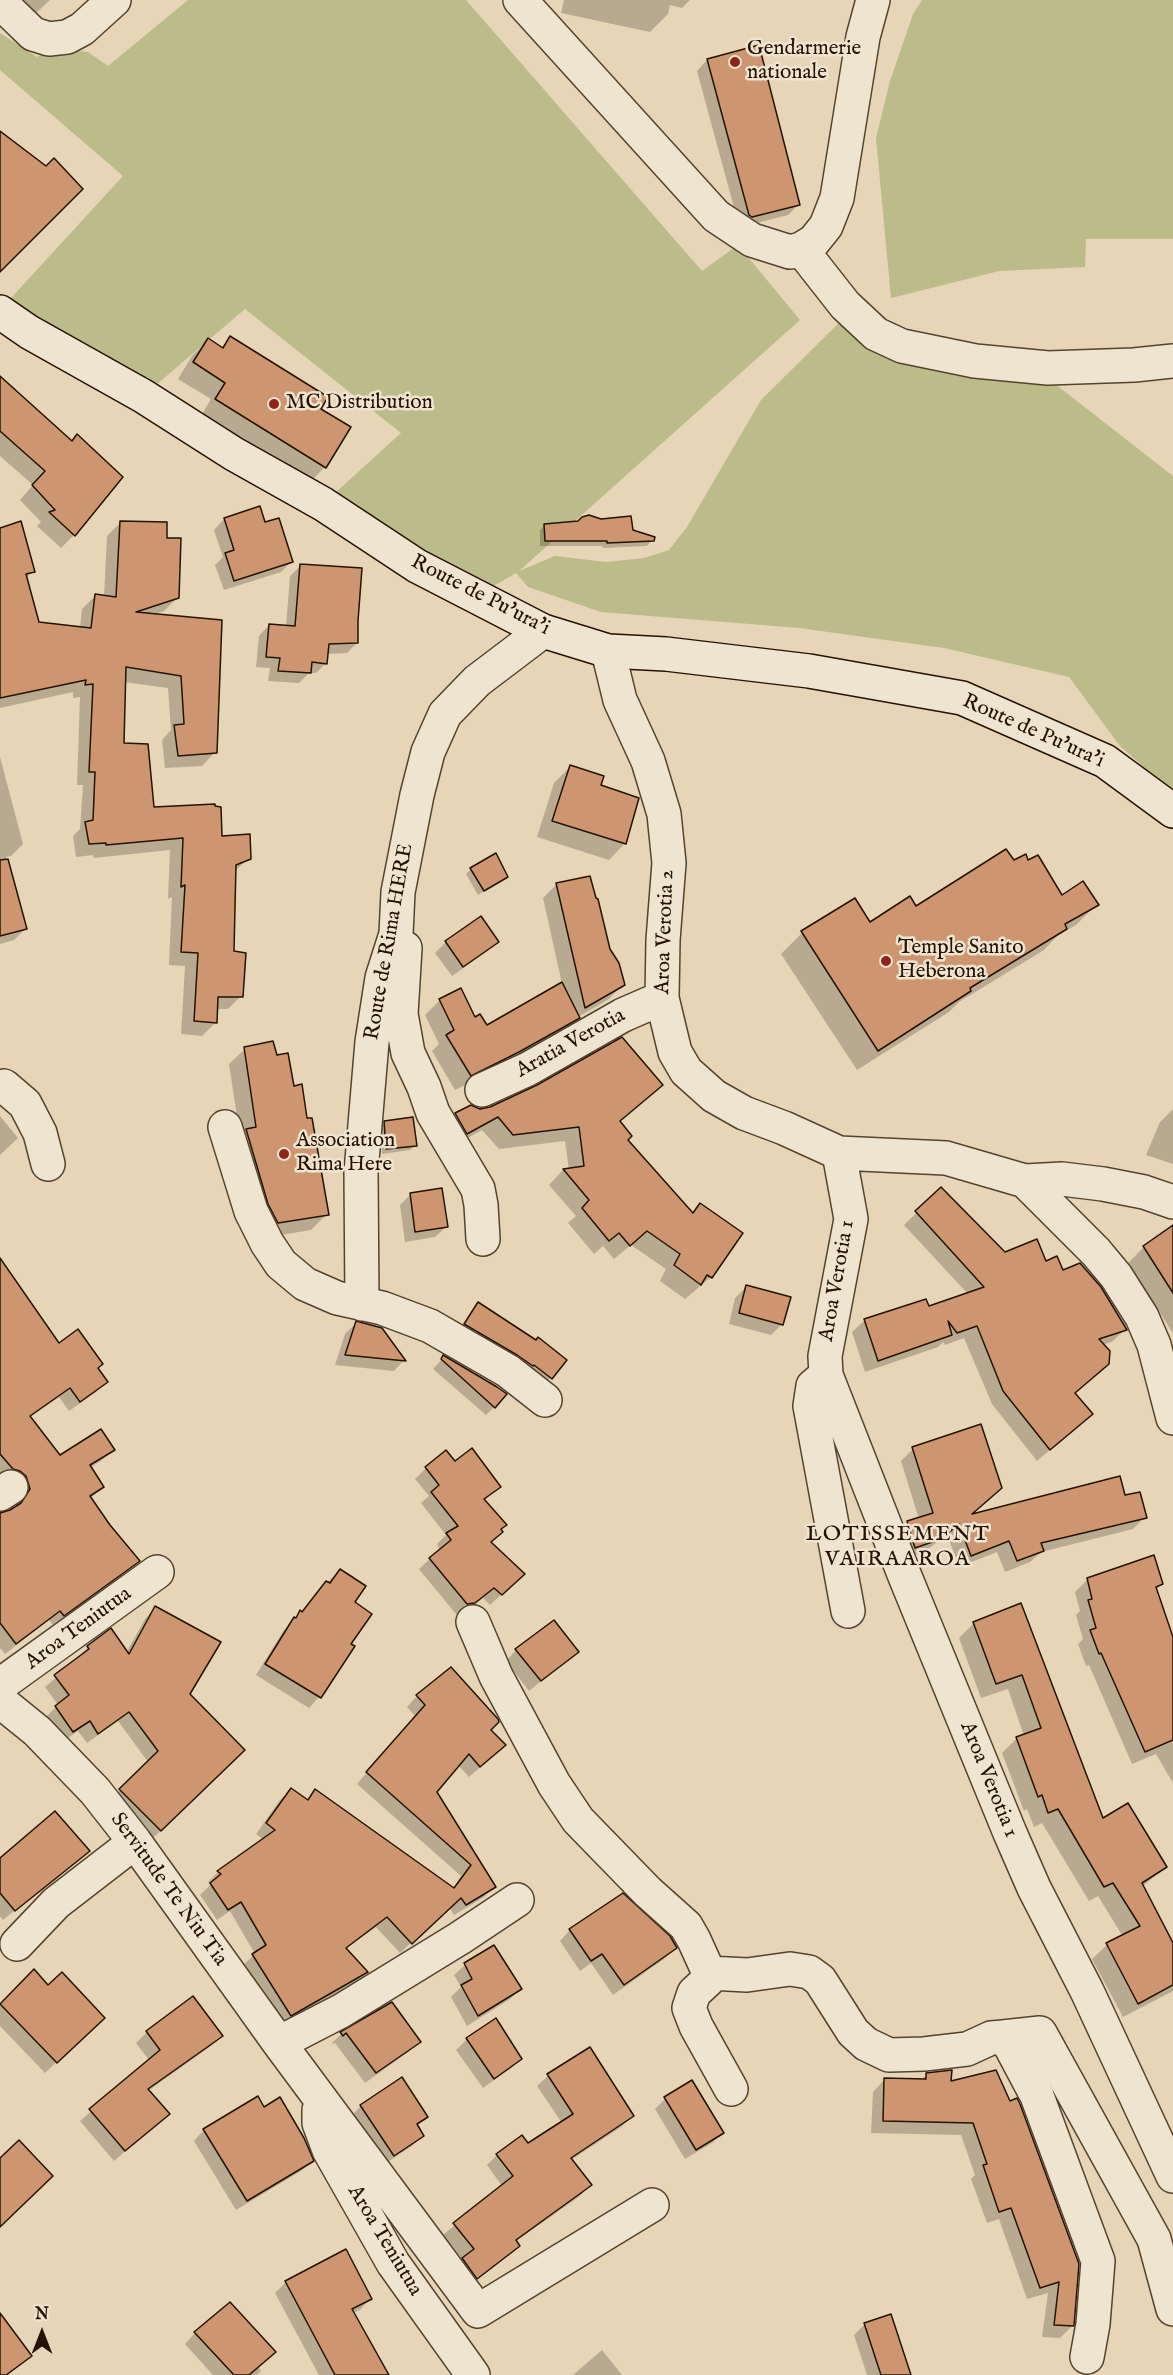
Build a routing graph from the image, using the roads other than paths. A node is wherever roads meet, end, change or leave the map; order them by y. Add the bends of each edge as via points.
1 (114, 0) edge
2 (520, 0) edge
3 (873, 0) edge
4 (0, 2) edge
5 (801, 249) junction
6 (0, 312) edge
7 (1173, 361) edge
8 (543, 631) junction
9 (608, 651) junction
10 (1173, 811) edge
11 (398, 892) junction
12 (662, 998) junction
13 (1, 1085) edge
14 (482, 1090) dead end
15 (225, 1127) dead end
16 (839, 1153) junction
17 (48, 1164) dead end
18 (1025, 1181) junction
19 (1173, 1202) edge
20 (483, 1239) dead end
21 (362, 1304) junction
22 (826, 1375) junction
23 (545, 1400) dead end
24 (1173, 1418) edge
25 (157, 1572) dead end
26 (848, 1611) dead end
27 (473, 1622) dead end
28 (0, 1685) edge
29 (0, 1701) edge
30 (135, 1842) junction
31 (517, 1899) dead end
32 (18, 1944) dead end
33 (709, 1973) junction
34 (1004, 2037) junction
35 (279, 2043) junction
36 (731, 2089) dead end
37 (318, 2096) junction
38 (1173, 2176) edge
39 (652, 2205) dead end
40 (1173, 2309) edge
41 (1087, 2357) dead end
42 (473, 2375) edge

1 - 4 street via 82,29 67,37 49,39 33,34
2 - 5 street via 716,216 752,240 790,252
3 - 5 street via 863,37 837,198 826,226
5 - 7 street via 845,305 876,334 902,346 975,361 1048,368
6 - 8 street, Route de Pu'ura'i via 323,504 417,566
8 - 9 street, Route de Pu'ura'i
8 - 11 street, Route de Rima HERE via 477,681 446,714 428,752
9 - 10 street, Route de Pu'ura'i via 809,671 962,698 1105,762
9 - 12 street, Aroa Verotia 2 via 620,700 648,762 664,814 669,863
11 - 20 street via 406,914 401,1014 408,1053 433,1113 478,1189
11 - 21 street, Route de Rima HERE via 396,934 382,978 366,1106 361,1172
12 - 14 street, Aratia Verotia
12 - 16 street, Aroa Verotia 2 via 675,1052 698,1083 744,1113
13 - 17 street via 25,1104 40,1133
15 - 21 street via 251,1211 281,1264 305,1284
16 - 18 street, Aroa Verotia 2 via 946,1158
16 - 22 street, Aroa Verotia 1 via 851,1219 825,1356
18 - 19 street, Aroa Verotia 2 via 1062,1179 1103,1184
18 - 24 street, Aroa Verotia 2 via 1096,1252 1142,1317 1154,1345
21 - 23 street via 430,1326 508,1371
22 - 26 street via 813,1386 810,1406
22 - 38 street, Aroa Verotia 1 via 1010,1833
25 - 28 street, Aroa Teniutua
27 - 33 street via 496,1676 554,1784 578,1820 686,1926
29 - 30 street, Servitude Te Niu Tia via 37,1731 95,1791
30 - 32 street via 56,1903
30 - 35 street, Servitude Te Niu Tia
31 - 35 street via 341,2011
33 - 34 street via 747,1975 790,1969 809,1972 820,1980 853,2032 866,2044 889,2055 967,2049 991,2038
33 - 36 street via 708,1980 694,1993 689,2008
34 - 40 street via 1040,2033 1154,2240
34 - 41 street via 1037,2096 1098,2261
35 - 37 street, Servitude Te Niu Tia
37 - 39 street, Servitude Te Niu Tia via 478,2311
37 - 42 street, Aroa Teniutua via 319,2123 329,2150 393,2263

